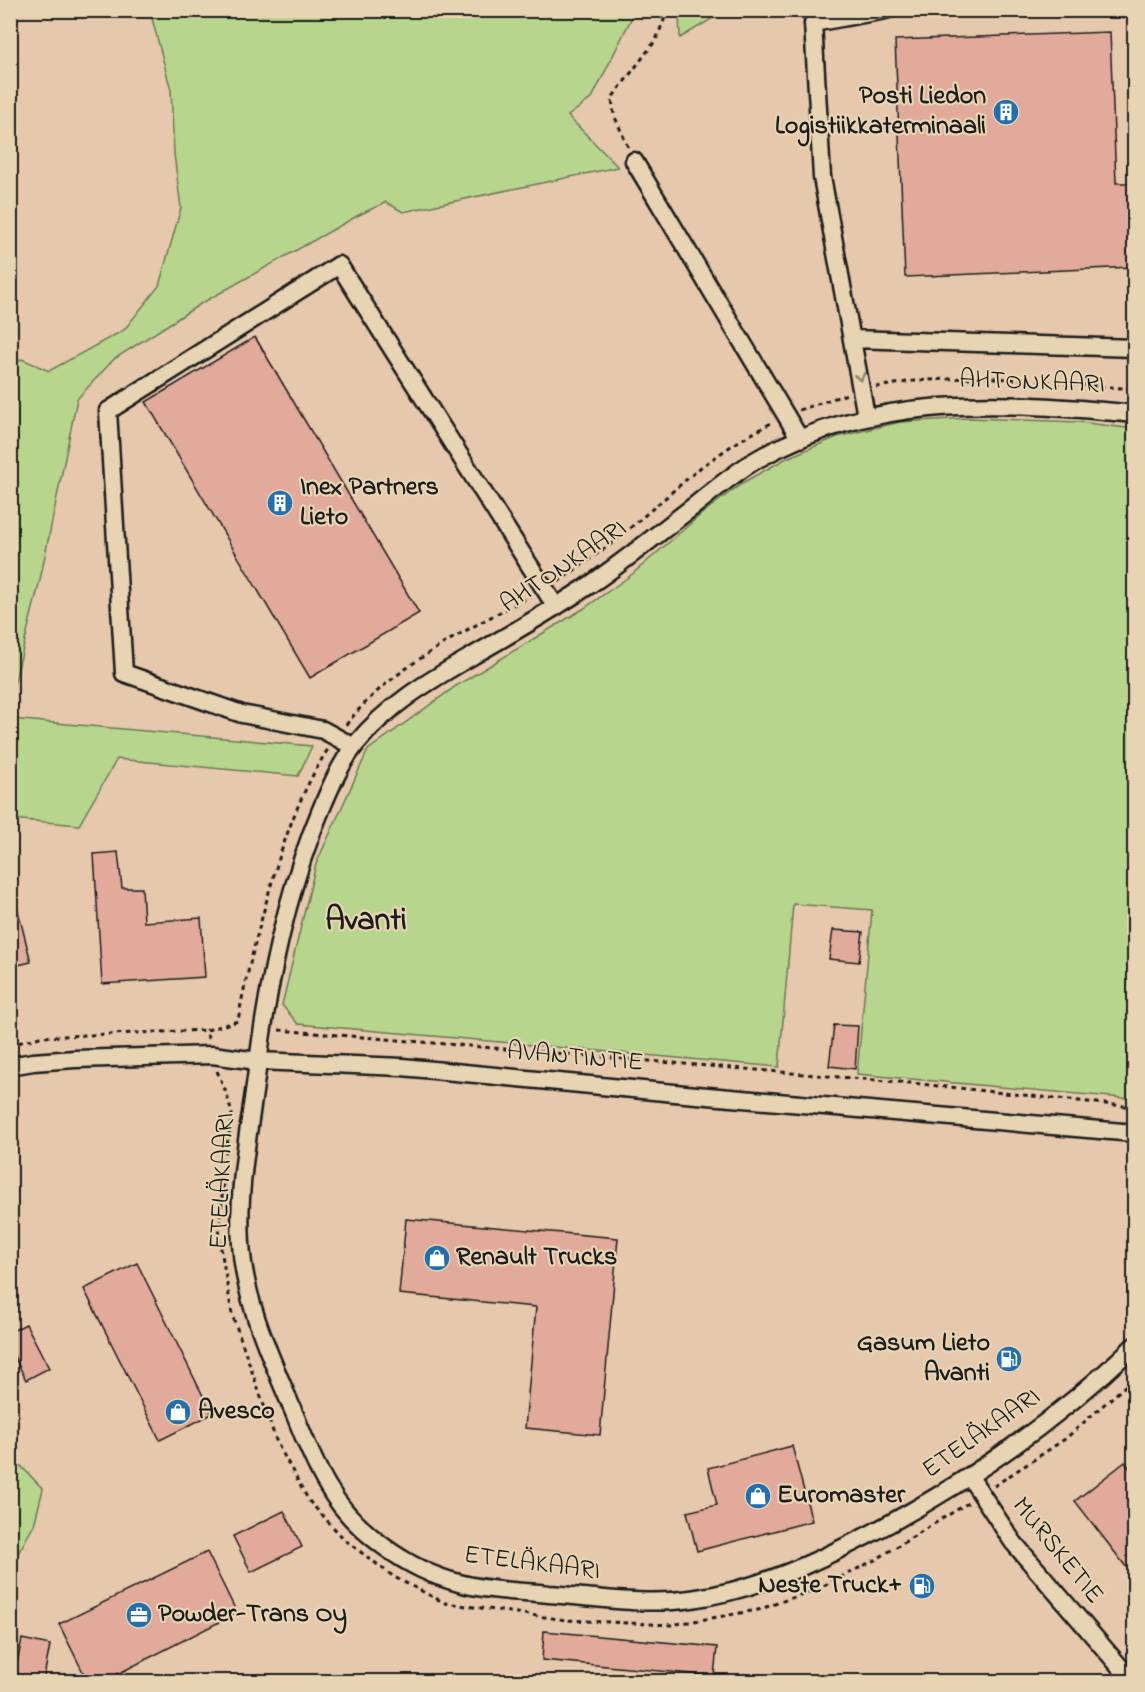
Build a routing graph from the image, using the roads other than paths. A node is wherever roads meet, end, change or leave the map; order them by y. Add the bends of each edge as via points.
1 (886, 10) edge
2 (634, 161) road end
3 (852, 339) junction
4 (1134, 348) edge
5 (1134, 414) edge
6 (866, 416) junction
7 (800, 439) junction
8 (556, 607) junction
9 (354, 747) junction
10 (258, 1060) junction
11 (10, 1066) edge
12 (1134, 1133) edge
13 (1134, 1346) edge
14 (970, 1477) junction
15 (1133, 1682) edge

1 - 3 street via 813,23 822,177
2 - 7 street
3 - 4 street
3 -> 6 street
5 - 6 street, AHTONKAARI via 1052,405 945,405
6 - 7 street, AHTONKAARI
7 - 8 street, AHTONKAARI via 751,463
8 - 9 street, AHTONKAARI via 423,685 373,724
8 - 9 street via 339,265 108,411 124,674 242,714 323,730
9 - 10 street, AHTONKAARI via 339,769 308,840 279,944
10 - 11 street, AVANTINTIE via 212,1055 75,1059
10 - 12 street, AVANTINTIE via 402,1067
10 - 14 street, ETELÄKAARI via 241,1213 246,1281 283,1386 329,1491 369,1536 397,1556 459,1583 499,1590 659,1602 691,1599 771,1581 816,1562
13 - 14 street, ETELÄKAARI via 1060,1411
14 - 15 street, MURSKETIE via 1013,1542

